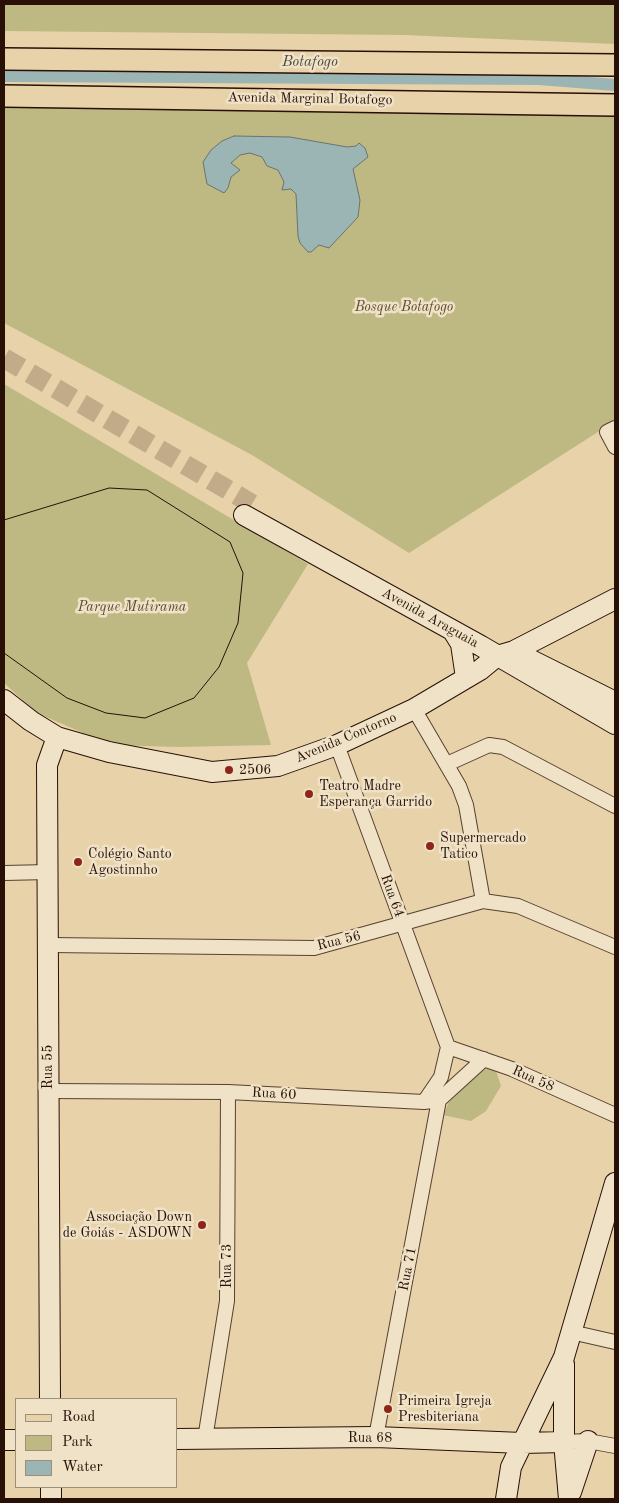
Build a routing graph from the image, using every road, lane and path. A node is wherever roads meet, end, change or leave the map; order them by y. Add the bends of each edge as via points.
1 (4, 59) edge
2 (615, 65) edge
3 (4, 96) edge
4 (615, 105) edge
5 (615, 428) edge
6 (615, 448) edge
7 (615, 599) edge
8 (453, 631) junction
9 (544, 636) junction
10 (505, 653) junction
11 (549, 669) junction
12 (466, 678) junction
13 (4, 700) edge
14 (615, 702) edge
15 (414, 709) junction
16 (615, 724) edge
17 (57, 737) junction
18 (337, 745) junction
19 (447, 764) junction
20 (615, 806) edge
21 (49, 872) junction
22 (4, 873) edge
23 (483, 901) junction
24 (402, 925) junction
25 (49, 945) junction
26 (615, 947) edge
27 (448, 1047) junction
28 (484, 1059) junction
29 (48, 1091) junction
30 (228, 1092) junction
31 (439, 1100) junction
32 (424, 1102) junction
33 (615, 1115) edge
34 (615, 1182) edge
35 (572, 1332) junction
36 (615, 1342) edge
37 (564, 1357) junction
38 (50, 1398) edge
39 (376, 1437) junction
40 (178, 1439) edge
41 (205, 1439) junction
42 (588, 1441) junction
43 (564, 1442) junction
44 (522, 1443) junction
45 (615, 1446) edge
46 (569, 1498) edge
47 (506, 1499) edge

1 - 2 main road
3 - 4 main road, Avenida Marginal Botafogo
5 - 6 street via 607,432
7 - 9 street, Avenida Contorno
8 - 10 street, Avenida Araguaia
8 - 10 street, Avenida Araguaia via 248,510
8 - 12 street via 461,644
9 - 10 street, Avenida Contorno
9 - 11 street
10 - 11 street, Avenida Araguaia
10 - 12 street, Avenida Contorno
10 - 16 street, Avenida Araguaia
11 - 14 street, Avenida Araguaia
12 - 15 street, Avenida Contorno
13 - 17 street, Avenida Contorno
15 - 18 street, Avenida Contorno
15 - 19 street
17 - 18 street, Avenida Contorno via 109,752 212,772 278,766
17 - 21 street, Rua 55 via 48,765
18 - 24 street, Rua 64
19 - 20 street via 488,745 503,746
19 - 23 street via 466,805
21 - 22 street
21 - 25 street, Rua 55
23 - 24 street, Rua 56
23 - 26 street, Rua 56 via 518,906
24 - 25 street, Rua 56 via 314,948
24 - 27 street, Rua 64
25 - 29 street, Rua 55
27 - 28 street, Rua 58
27 - 32 street via 441,1077
28 - 31 street
28 - 33 street, Rua 58
29 - 30 street, Rua 60
29 - 38 street, Rua 55
30 - 32 street, Rua 60
30 - 41 street, Rua 73 via 227,1301
31 - 32 street, Rua 60
31 - 39 street, Rua 71
34 - 35 street
35 - 36 street
35 - 37 street
37 - 43 street
37 - 44 street
39 - 41 street, Rua 68
39 - 44 street, Rua 68
40 - 41 street, Rua 68
42 - 43 street
42 - 45 street
42 - 46 street
43 - 44 street, Rua 68
43 - 46 street
44 - 47 street via 511,1467

